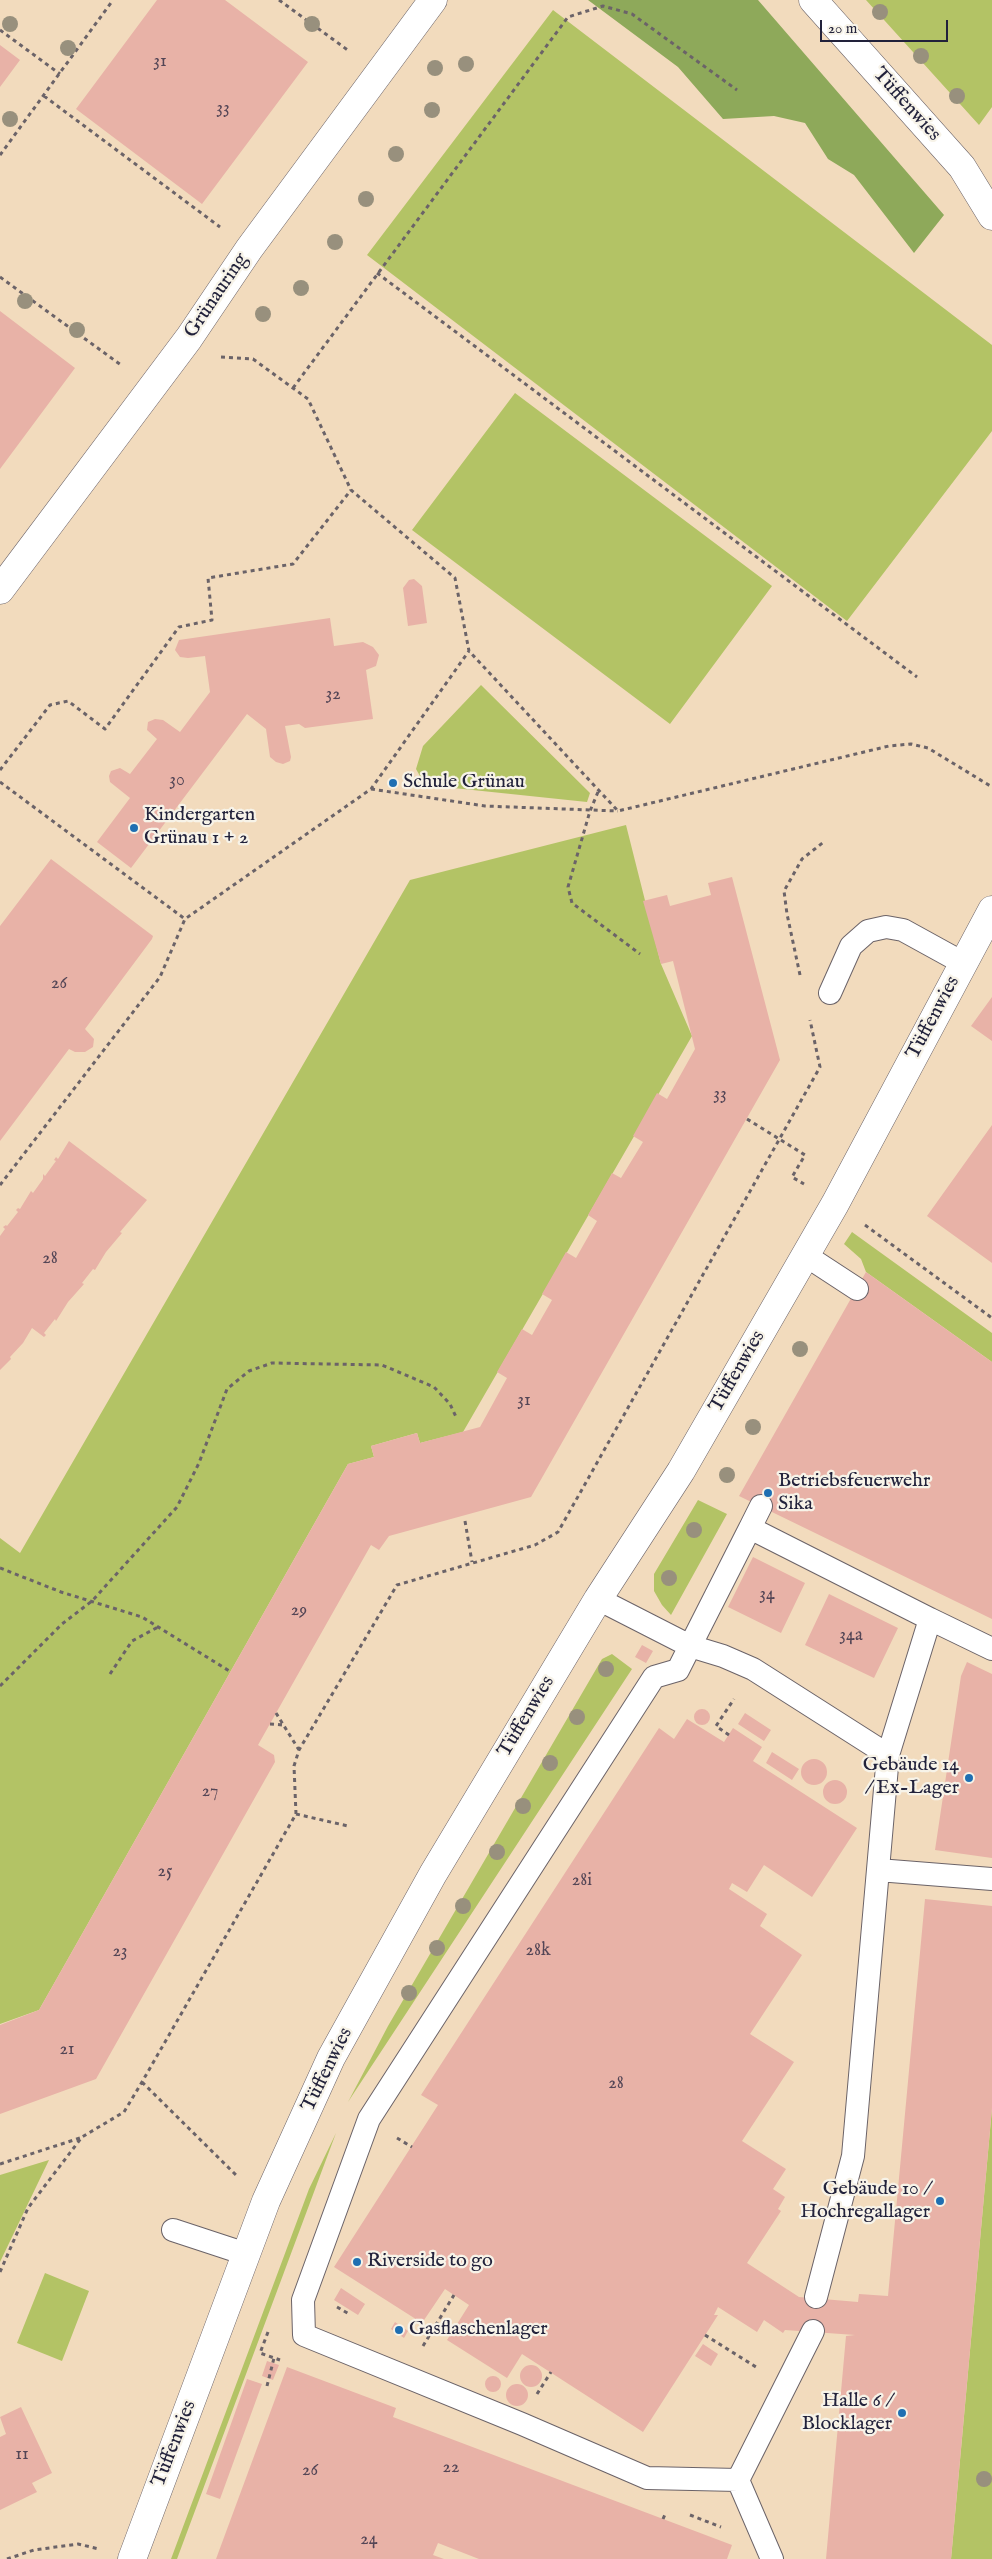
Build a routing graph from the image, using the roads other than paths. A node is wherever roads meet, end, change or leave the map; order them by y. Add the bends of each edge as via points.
1 (433, 0) edge
2 (813, 0) edge
3 (992, 216) edge
4 (0, 590) edge
5 (992, 910) edge
6 (963, 963) junction
7 (830, 993) dead end
8 (805, 1256) junction
9 (856, 1289) dead end
10 (761, 1506) dead end
11 (750, 1528) junction
12 (598, 1599) junction
13 (930, 1619) junction
14 (690, 1646) junction
15 (992, 1648) edge
16 (888, 1755) junction
17 (878, 1870) junction
18 (992, 1879) edge
19 (173, 2230) dead end
20 (246, 2254) junction
21 (816, 2297) dead end
22 (814, 2331) dead end
23 (738, 2480) junction
24 (132, 2559) edge
25 (772, 2559) edge

1 - 4 street, Grünauring via 249,249 189,338
2 - 3 street, Tüffenwies via 962,167
5 - 6 street, Tüffenwies
6 - 7 lane via 903,930 886,927 868,931 852,946
6 - 8 street, Tüffenwies
8 - 9 lane
8 - 12 street, Tüffenwies via 681,1471
10 - 11 lane
11 - 13 lane
11 - 14 lane
12 - 14 lane
12 - 20 street, Tüffenwies via 433,1874 331,2058 266,2201
13 - 15 lane
13 - 16 lane
14 - 16 lane via 753,1669
14 - 23 lane via 678,1670 654,1677 369,2119 303,2300 304,2335 647,2478
16 - 17 lane
17 - 18 lane
17 - 21 lane via 853,2156
19 - 20 lane
20 - 24 street, Tüffenwies
22 - 23 lane
23 - 25 lane

